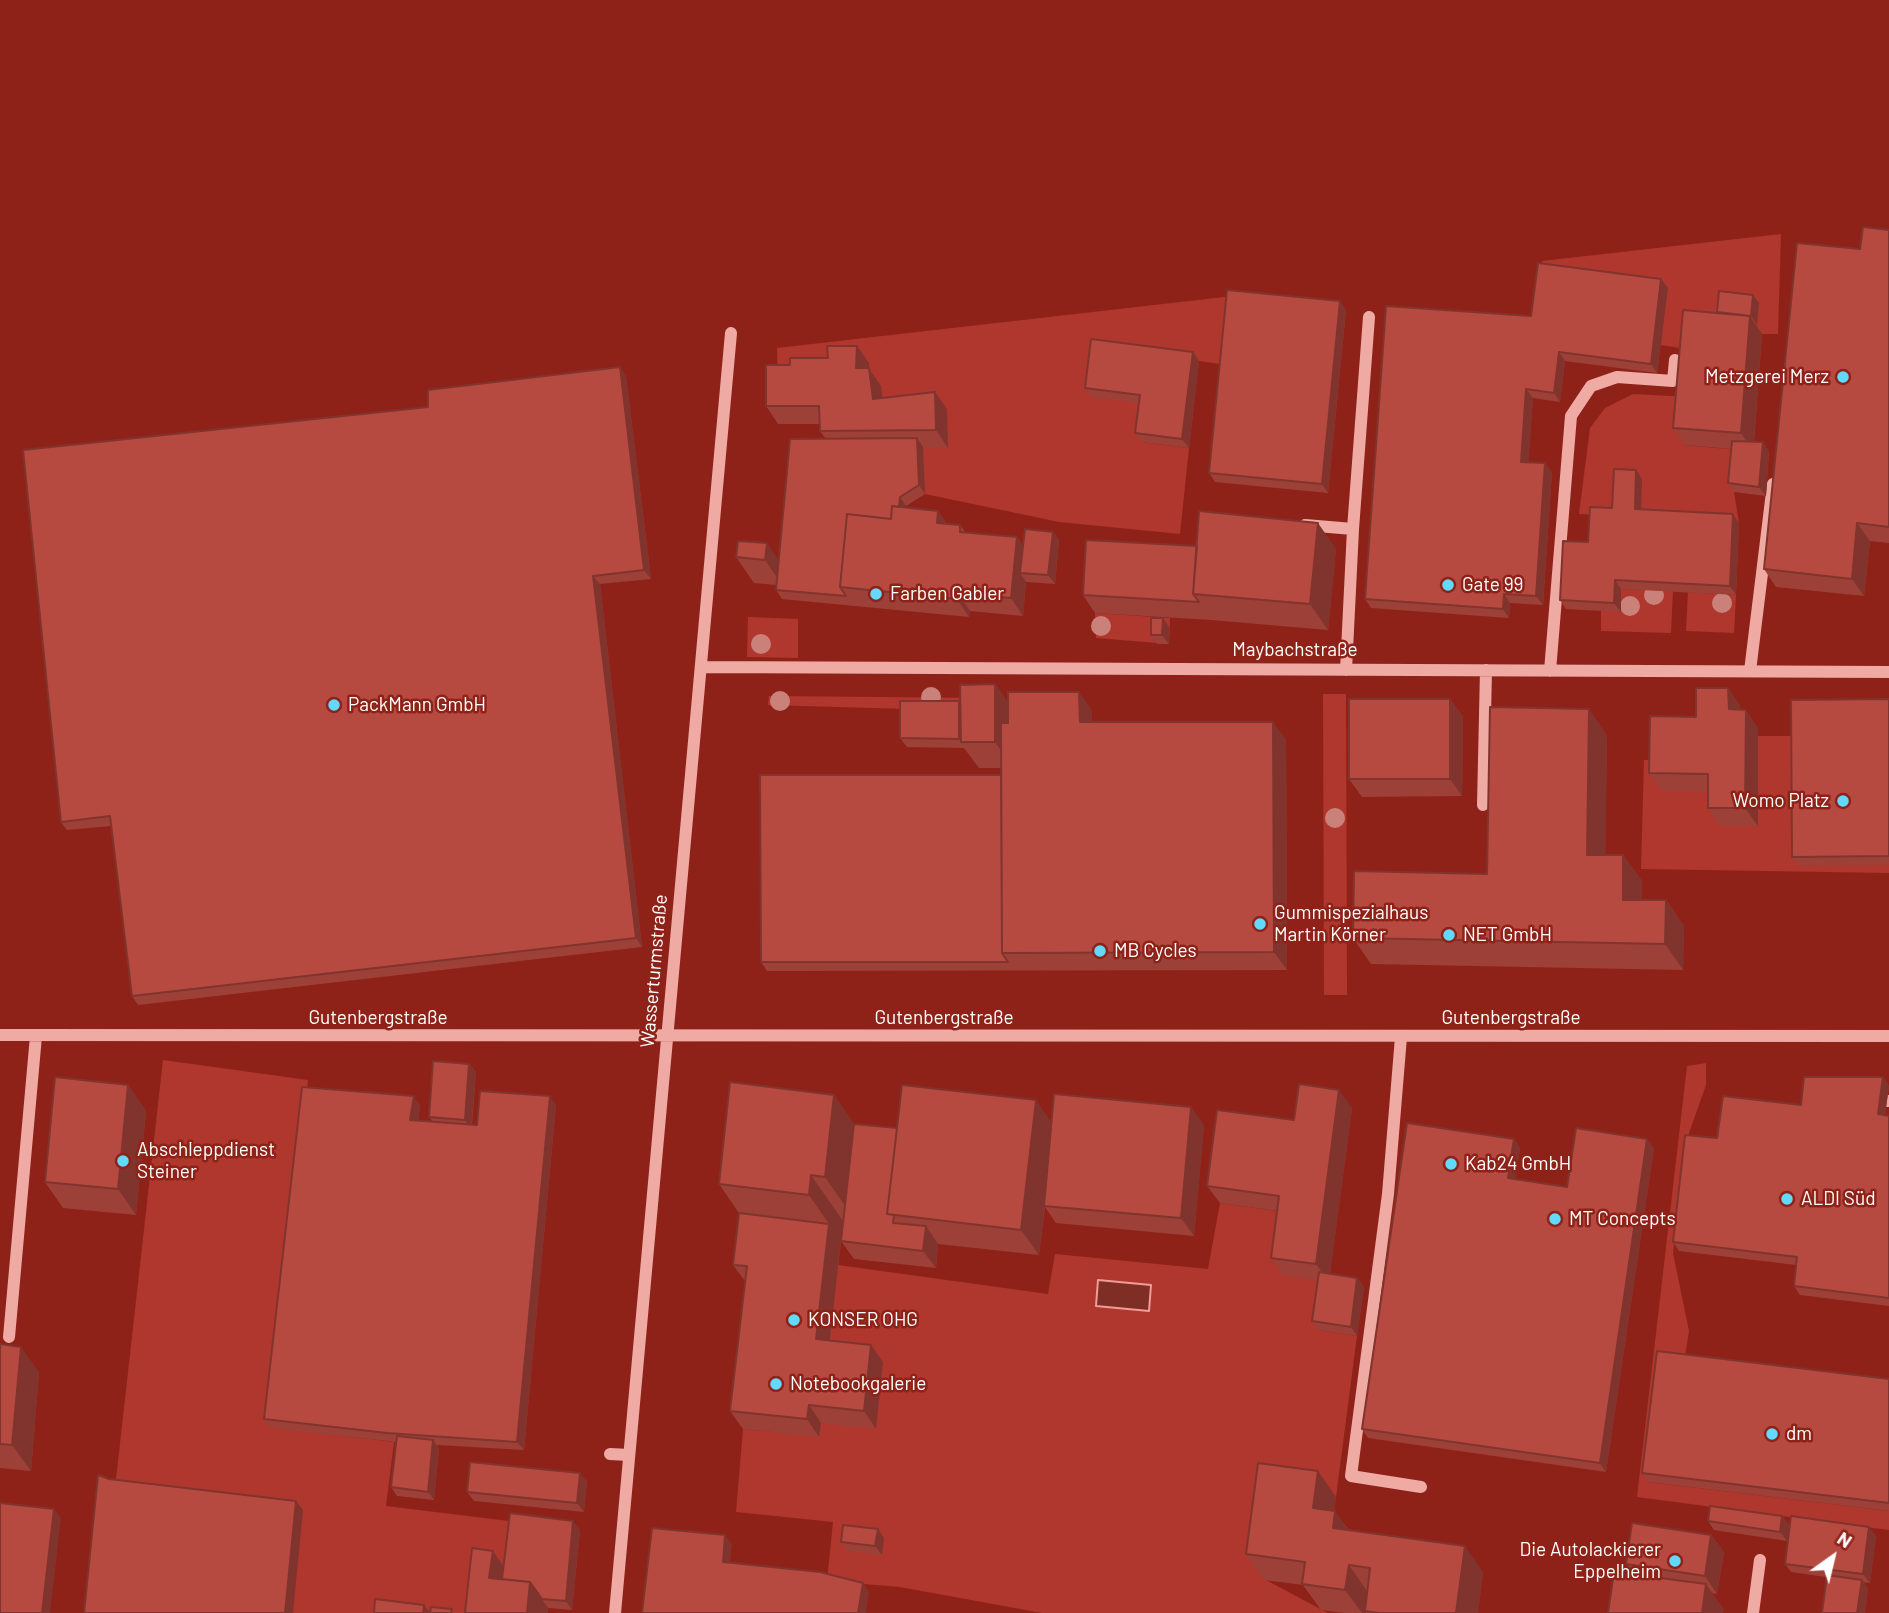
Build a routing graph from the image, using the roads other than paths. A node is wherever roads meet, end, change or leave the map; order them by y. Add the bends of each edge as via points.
1 (1369, 317) dead end
2 (732, 333) dead end
3 (1675, 360) dead end
4 (1774, 474) edge
5 (1284, 523) edge
6 (1353, 529) junction
7 (701, 667) junction
8 (1346, 670) junction
9 (1486, 670) junction
10 (1550, 671) junction
11 (1750, 671) junction
12 (1889, 672) edge
13 (1483, 805) dead end
14 (0, 1035) edge
15 (36, 1036) junction
16 (1889, 1036) edge
17 (1401, 1037) junction
18 (667, 1038) junction
19 (9, 1337) dead end
20 (610, 1454) dead end
21 (629, 1455) junction
22 (1422, 1487) dead end
23 (1760, 1560) dead end
24 (615, 1613) edge
25 (1753, 1613) edge

1 - 6 street
2 - 7 street, Wasserturmstraße
3 - 10 street via 1673,381 1616,377 1591,386 1572,416
4 - 11 street
5 - 6 street
6 - 8 street
7 - 8 street, Maybachstraße
7 - 18 street, Wasserturmstraße
8 - 9 street, Maybachstraße
9 - 10 street, Maybachstraße
9 - 13 street
10 - 11 street, Maybachstraße
11 - 12 street, Maybachstraße
14 - 15 street, Gutenbergstraße
15 - 18 street, Gutenbergstraße
15 - 19 street
16 - 17 street, Gutenbergstraße
17 - 18 street, Gutenbergstraße
17 - 22 street via 1388,1194 1351,1476
18 - 21 street, Wasserturmstraße
20 - 21 street
21 - 24 street, Wasserturmstraße
23 - 25 street

